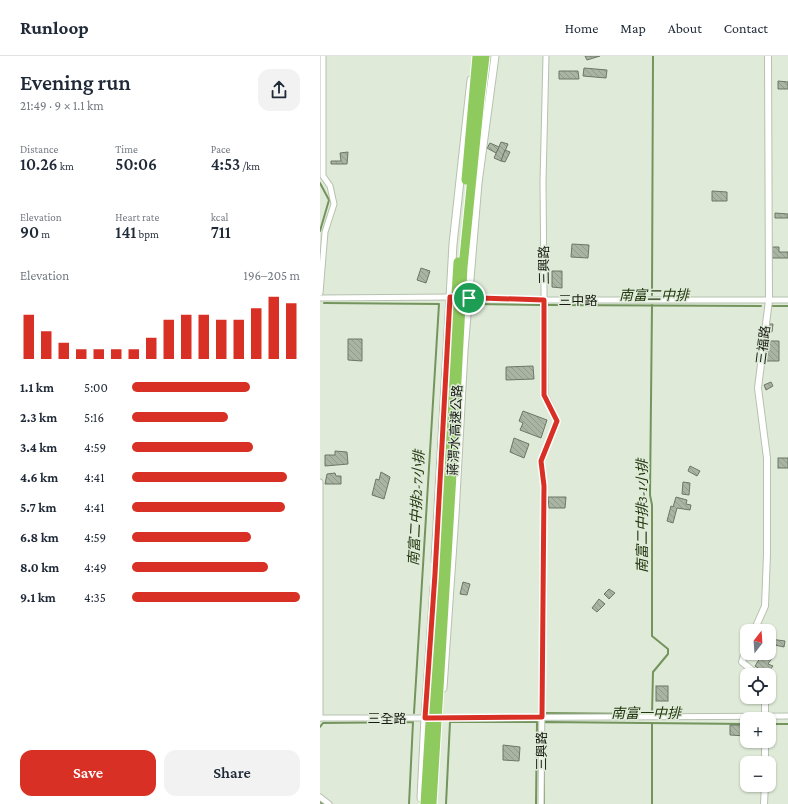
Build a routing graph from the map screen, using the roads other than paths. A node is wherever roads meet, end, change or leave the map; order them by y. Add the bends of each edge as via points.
1 (323, 56) edge
2 (473, 56) edge
3 (477, 56) edge
4 (486, 56) edge
5 (494, 56) edge
6 (546, 56) edge
7 (768, 56) edge
8 (320, 294) edge
9 (450, 297) junction
10 (320, 298) edge
11 (469, 298) junction
12 (544, 300) junction
13 (769, 300) junction
14 (788, 300) edge
15 (320, 482) edge
16 (757, 624) edge
17 (743, 660) edge
18 (749, 668) edge
19 (788, 716) edge
20 (542, 717) junction
21 (776, 717) edge
22 (320, 718) edge
23 (425, 718) junction
24 (441, 718) junction
25 (740, 718) edge
26 (765, 792) edge
27 (320, 797) edge
28 (329, 804) edge
29 (421, 804) edge
30 (425, 804) edge
31 (432, 804) edge
32 (436, 804) edge
33 (541, 804) edge
34 (764, 804) edge

1 - 8 street via 323,176 330,186 334,204 325,232
2 - 9 main road
3 - 30 highway, 蔣渭水高速公路, bridge via 456,278
4 - 31 highway, 蔣渭水高速公路, bridge via 463,268
5 - 11 main road via 478,183
6 - 12 street, 三興路
7 - 13 street, 三福路
9 - 10 street, 三中路
9 - 11 street, 三中路
9 - 23 main road
11 - 12 street, 三中路
11 - 24 main road
12 - 13 street, 三中路
12 - 20 street, 三興路 via 544,395 557,421 541,461 544,486
13 - 14 street, 三中路
13 - 16 street, 三福路 via 758,388 767,458 765,606
15 - 22 street
17 - 18 street
19 - 21 street, 三全路
20 - 24 street, 三全路
20 - 25 street, 三全路
20 - 33 street, 三興路
22 - 23 street, 三全路
23 - 24 street, 三全路
23 - 29 main road
24 - 32 main road
26 - 34 street
27 - 28 street

